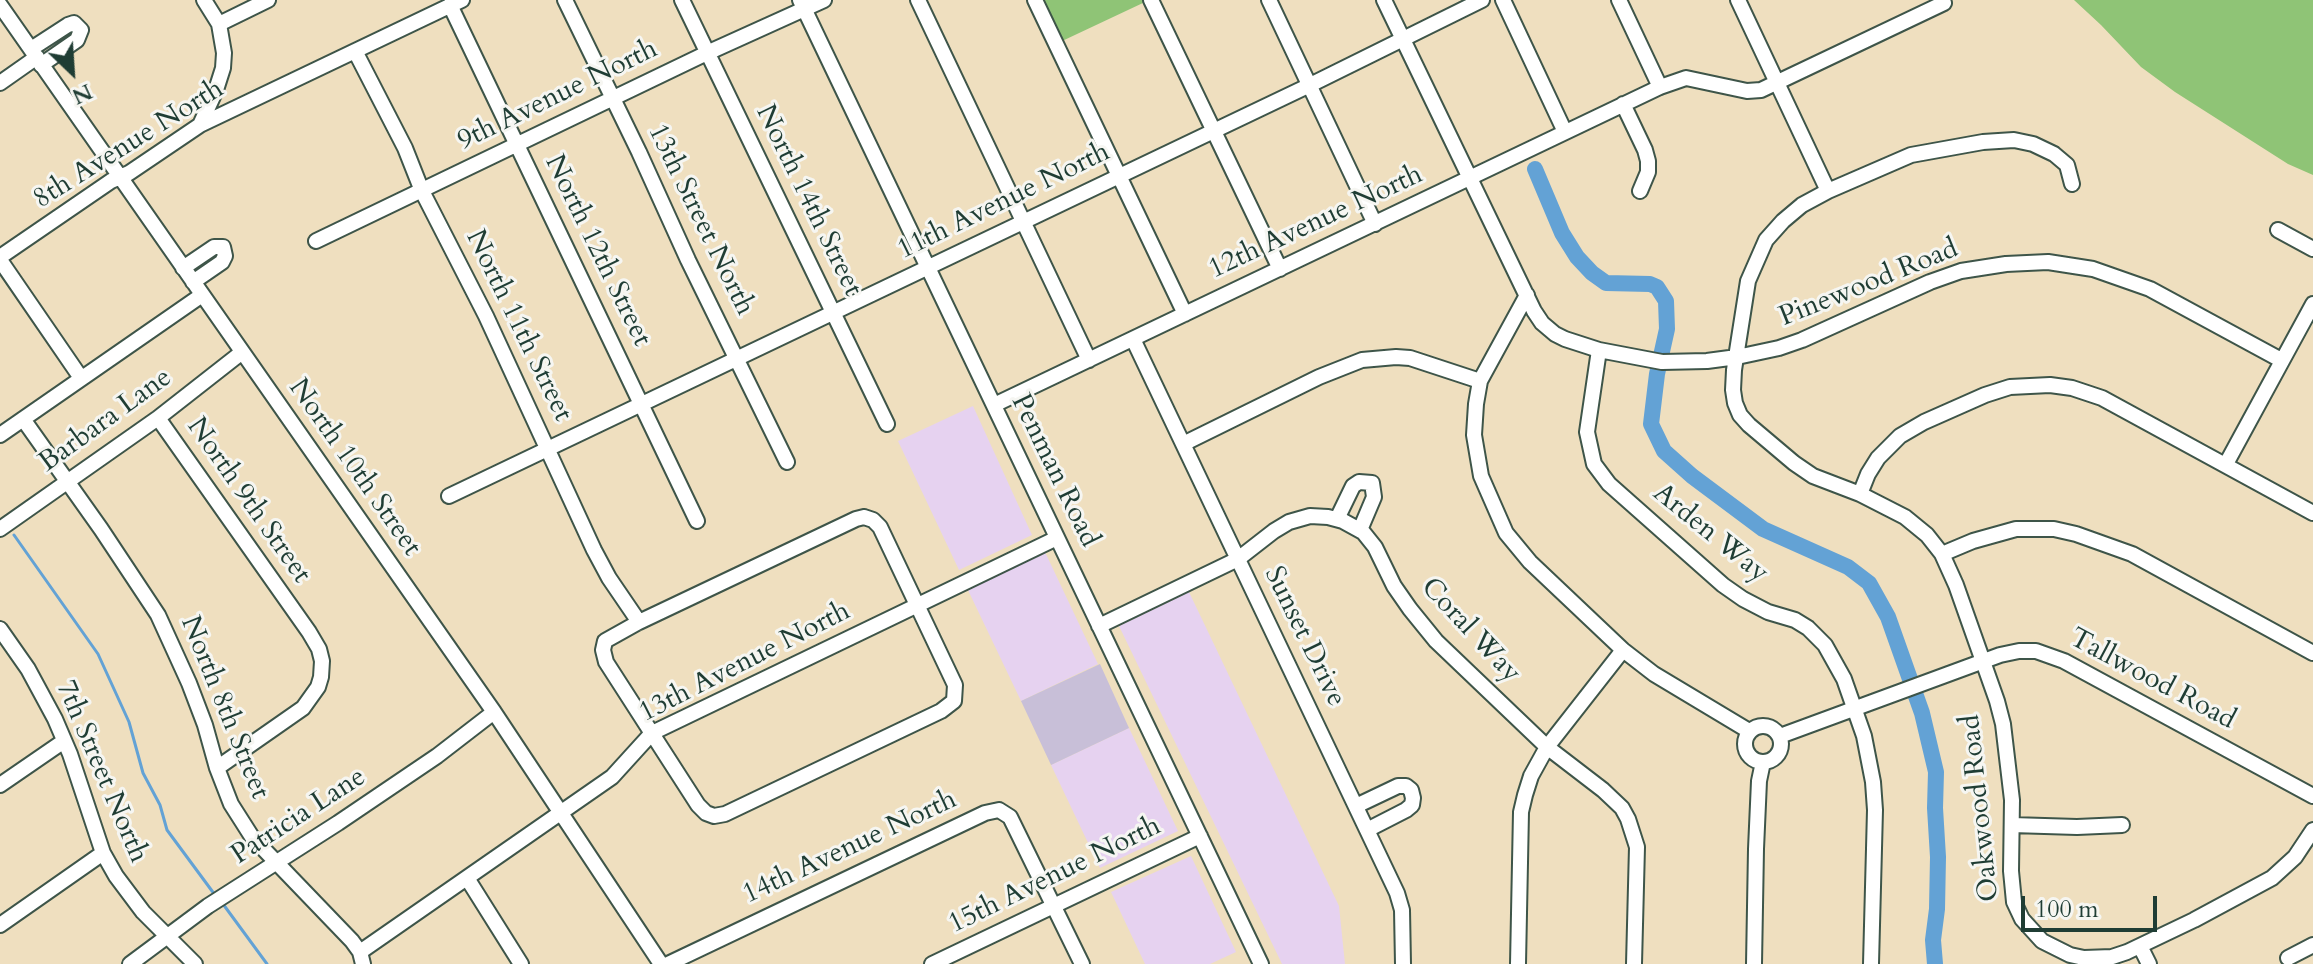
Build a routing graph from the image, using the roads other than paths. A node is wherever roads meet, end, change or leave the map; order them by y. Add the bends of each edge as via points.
1 (204, 0) edge
2 (268, 0) edge
3 (565, 0) edge
4 (682, 0) edge
5 (824, 0) edge
6 (918, 0) edge
7 (1035, 0) edge
8 (1151, 0) edge
9 (1269, 0) edge
10 (1384, 0) edge
11 (1482, 0) edge
12 (1503, 0) edge
13 (1619, 0) edge
14 (1738, 0) edge
15 (456, 3) edge
16 (1944, 3) dead end
17 (802, 4) edge
18 (0, 5) edge
19 (219, 24) junction
20 (1402, 39) junction
21 (355, 51) junction
22 (707, 53) junction
23 (36, 57) junction
24 (1777, 82) junction
25 (0, 83) edge
26 (1310, 85) junction
27 (1660, 87) junction
28 (613, 99) junction
29 (1623, 104) junction
30 (200, 125) junction
31 (1213, 131) junction
32 (1565, 132) junction
33 (517, 145) junction
34 (1119, 176) junction
35 (120, 177) junction
36 (1471, 178) junction
37 (2072, 184) dead end
38 (422, 191) junction
39 (1640, 191) dead end
40 (1828, 191) junction
41 (1023, 222) junction
42 (1375, 224) junction
43 (2278, 230) dead end
44 (316, 241) dead end
45 (2313, 249) edge
46 (0, 259) edge
47 (183, 268) junction
48 (928, 268) junction
49 (1280, 269) junction
50 (197, 289) junction
51 (1527, 295) junction
52 (2313, 304) edge
53 (833, 313) junction
54 (1185, 314) junction
55 (1133, 339) junction
56 (1599, 350) junction
57 (241, 353) junction
58 (1737, 357) junction
59 (737, 358) junction
60 (1089, 360) junction
61 (2281, 360) junction
62 (81, 378) junction
63 (1480, 381) junction
64 (643, 405) junction
65 (994, 405) junction
66 (158, 418) junction
67 (23, 419) junction
68 (887, 424) dead end
69 (0, 435) edge
70 (1183, 444) junction
71 (548, 449) junction
72 (787, 462) dead end
73 (2226, 464) junction
74 (68, 482) junction
75 (1860, 494) junction
76 (449, 496) dead end
77 (2313, 513) edge
78 (1337, 519) junction
79 (697, 521) dead end
80 (0, 529) edge
81 (1360, 530) junction
82 (1057, 538) junction
83 (1942, 554) junction
84 (1238, 559) junction
85 (917, 606) junction
86 (639, 622) junction
87 (1099, 626) junction
88 (0, 629) edge
89 (13, 647) junction
90 (1623, 650) junction
91 (2313, 653) edge
92 (0, 656) edge
93 (1983, 662) junction
94 (1855, 707) junction
95 (494, 712) junction
96 (1749, 731) junction
97 (652, 733) junction
98 (1780, 736) junction
99 (64, 741) junction
100 (1547, 747) junction
101 (1763, 762) junction
102 (217, 768) junction
103 (0, 785) edge
104 (2313, 796) edge
105 (1356, 806) junction
106 (561, 811) junction
107 (2012, 825) junction
108 (2122, 825) dead end
109 (1367, 830) junction
110 (2313, 830) edge
111 (1200, 836) junction
112 (103, 853) junction
113 (276, 861) junction
114 (467, 878) junction
115 (1053, 906) junction
116 (0, 925) edge
117 (166, 936) junction
118 (2313, 945) edge
119 (2140, 946) junction
120 (361, 958) edge
121 (2288, 958) dead end
122 (130, 964) edge
123 (195, 964) edge
124 (521, 964) edge
125 (661, 964) edge
126 (668, 964) edge
127 (932, 964) edge
128 (1082, 964) edge
129 (1261, 964) edge
130 (1403, 964) edge
131 (1518, 964) edge
132 (1634, 964) edge
133 (1754, 964) edge
134 (1871, 964) edge
135 (2149, 964) edge

1 - 19 street
2 - 19 street
3 - 28 street, 13th Street North
4 - 22 street, North 14th Street
5 - 17 street, 9th Avenue North
6 - 41 street
7 - 34 street
8 - 31 street
9 - 26 street
10 - 20 street, Pinewood Road
11 - 20 street, 11th Avenue North
12 - 32 street
13 - 27 street
14 - 24 street
15 - 21 street, 8th Avenue North
15 - 33 street, North 12th Street
16 - 24 street, 12th Avenue North
17 - 22 street, 9th Avenue North
17 - 48 street, Penman Road
18 - 23 street, North 10th Street
19 - 30 street via 223,68
20 - 26 street, 11th Avenue North
20 - 36 street, Pinewood Road
21 - 30 street, 8th Avenue North
21 - 38 street, North 11th Street
22 - 28 street, 9th Avenue North
22 - 53 street, North 14th Street
23 - 25 street
23 - 35 street, North 10th Street
24 - 27 street, 12th Avenue North via 1747,91 1686,78
24 - 40 street
26 - 31 street, 11th Avenue North
26 - 42 street
27 - 29 street, 12th Avenue North
28 - 33 street, 9th Avenue North
28 - 59 street, 13th Street North
29 - 32 street, 12th Avenue North
29 - 39 street via 1648,161
30 - 35 street, 8th Avenue North
31 - 34 street, 11th Avenue North
31 - 49 street
32 - 36 street, 12th Avenue North
33 - 38 street, 9th Avenue North
33 - 64 street, North 12th Street
34 - 41 street, 11th Avenue North
34 - 54 street
35 - 46 street, 8th Avenue North
35 - 47 street, North 10th Street
36 - 42 street, 12th Avenue North
36 - 51 street, Pinewood Road
37 - 40 street via 2067,165 2054,154 2014,140 1911,155
38 - 44 street, 9th Avenue North
38 - 71 street, North 11th Street
40 - 58 street via 1802,205 1766,240 1748,281
41 - 48 street, 11th Avenue North
41 - 60 street
42 - 49 street, 12th Avenue North
43 - 45 street
46 - 62 street
47 - 50 street, North 10th Street
47 - 50 street via 214,247 223,247 222,262
48 - 53 street, 11th Avenue North
48 - 65 street, Penman Road
49 - 54 street, 12th Avenue North
50 - 57 street, North 10th Street
50 - 62 street
51 - 56 street, Pinewood Road via 1542,323 1555,334
51 - 63 street
52 - 61 street
53 - 59 street, 11th Avenue North
53 - 68 street, North 14th Street
54 - 55 street, 12th Avenue North
55 - 60 street, 12th Avenue North
55 - 70 street, Sunset Drive
56 - 58 street, Pinewood Road via 1662,362
56 - 94 street, Arden Way via 1587,432 1594,464 1609,484 1723,585 1816,635 1836,662
57 - 66 street, Barbara Lane
57 - 95 street, North 10th Street
58 - 61 street, Pinewood Road via 1802,340 1961,271 2048,262 2093,269 2150,289
58 - 75 street, Oakwood Road via 1733,390 1740,415 1803,469
59 - 64 street, 11th Avenue North
59 - 72 street, 13th Street North
60 - 65 street, 12th Avenue North
61 - 73 street
62 - 67 street
63 - 70 street via 1410,358 1362,360
63 - 90 street via 1477,454 1506,533
64 - 71 street, 11th Avenue North
64 - 79 street, North 12th Street
65 - 82 street, Penman Road
66 - 74 street, Barbara Lane
66 - 102 street, North 9th Street via 319,649 321,677 303,708
67 - 69 street
67 - 74 street, North 8th Street
70 - 84 street, Sunset Drive
71 - 76 street, 11th Avenue North
71 - 86 street, North 11th Street via 609,578
73 - 75 street via 2102,398 2072,388 2030,385 1985,395 1900,436 1878,458
73 - 77 street
74 - 80 street, Barbara Lane
74 - 102 street, North 8th Street via 158,615 189,683
75 - 83 street, Oakwood Road via 1913,523
78 - 81 street, Coral Way
78 - 81 street via 1353,486 1372,483 1374,497
78 - 84 street, Coral Way via 1310,516 1289,522
81 - 100 street, Coral Way via 1436,641
82 - 85 street, 13th Avenue North
82 - 87 street, Penman Road
83 - 91 street via 2016,529 2076,534 2132,554
83 - 93 street, Oakwood Road
84 - 87 street, Coral Way
84 - 105 street, Sunset Drive
85 - 86 street via 880,527 864,517
85 - 97 street, 13th Avenue North
85 - 97 street via 956,692 948,707 927,718 714,816 698,805
86 - 97 street via 605,641 603,650
87 - 111 street, Penman Road
88 - 89 street, 7th Street North
89 - 92 street
89 - 99 street, 7th Street North
90 - 96 street via 1684,694
90 - 100 street
93 - 94 street, Tallwood Road
93 - 104 street, Tallwood Road via 2019,651 2050,655
93 - 107 street, Oakwood Road via 2006,739
94 - 98 street, Tallwood Road
94 - 134 street, Arden Way via 1875,810
95 - 106 street, North 10th Street
95 - 113 street, Patricia Lane via 406,778
96 - 98 street via 1765,725
96 - 101 street via 1747,754
97 - 106 street, 13th Avenue North via 612,777
98 - 101 street via 1778,754
99 - 103 street
99 - 112 street, 7th Street North
100 - 131 street via 1531,776 1521,812
100 - 132 street, Coral Way via 1613,798 1628,819 1637,847
101 - 133 street
102 - 113 street, North 8th Street via 231,804
105 - 109 street, Sunset Drive
105 - 109 street via 1398,786 1411,790 1412,805
106 - 114 street, 13th Avenue North
106 - 125 street, North 10th Street
107 - 108 street
107 - 119 street, Oakwood Road via 2014,902 2031,931 2053,948 2084,958 2112,957
109 - 130 street, Sunset Drive via 1402,910
110 - 119 street, Oakwood Road via 2272,878
111 - 115 street, 15th Avenue North
111 - 129 street, Penman Road
112 - 116 street
112 - 117 street, 7th Street North via 129,895
113 - 117 street, Patricia Lane
113 - 120 street, North 8th Street via 352,941
114 - 120 street, 13th Avenue North
114 - 124 street
115 - 126 street, 14th Avenue North via 1010,817 999,810
115 - 127 street, 15th Avenue North
115 - 128 street
117 - 122 street, Patricia Lane
117 - 123 street, 7th Street North
118 - 121 street
119 - 135 street

